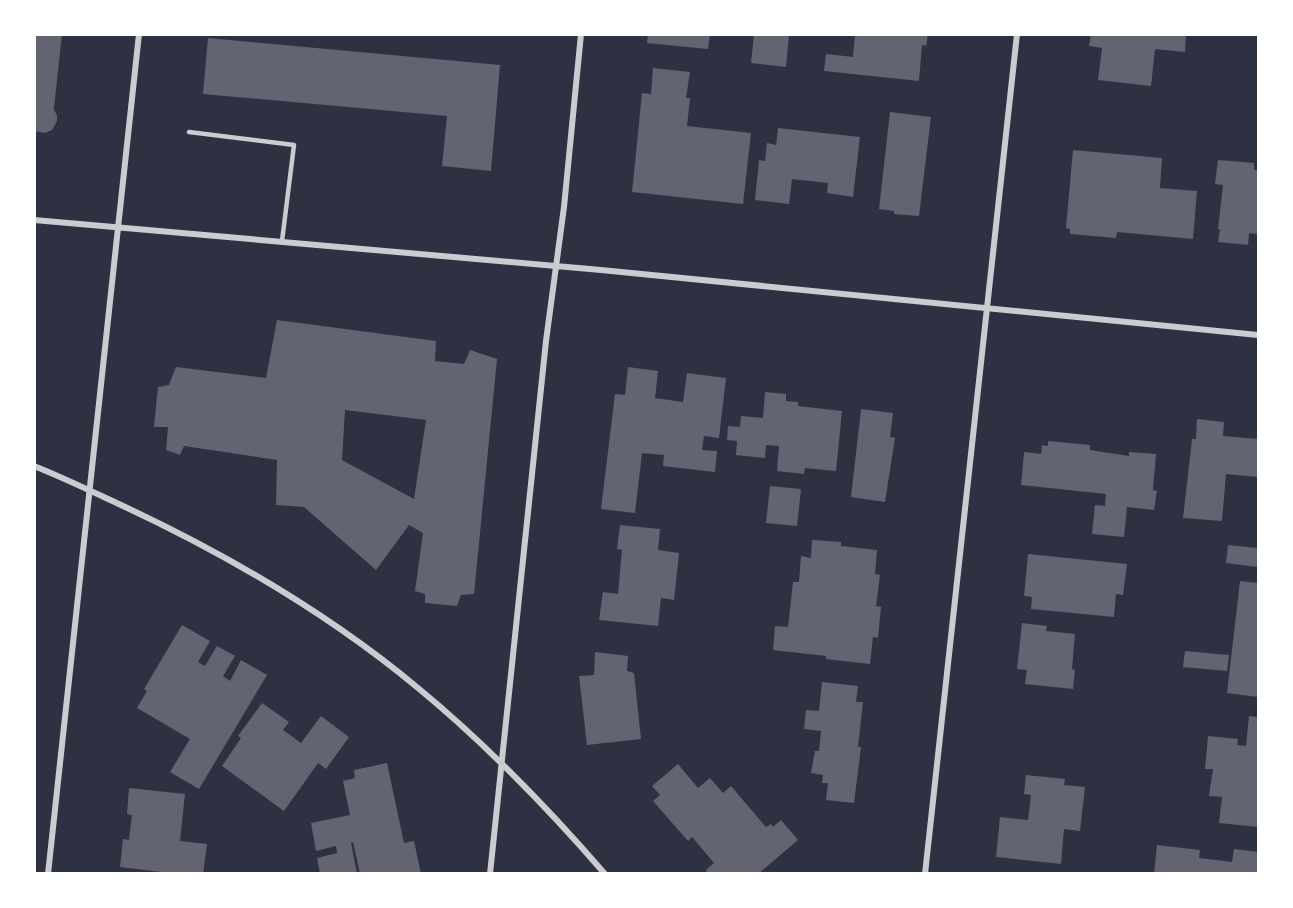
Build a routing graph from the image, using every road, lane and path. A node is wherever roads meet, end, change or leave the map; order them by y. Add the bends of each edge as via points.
1 (139, 34) edge
2 (581, 34) edge
3 (1017, 34) edge
4 (189, 132) dead end
5 (34, 220) edge
6 (119, 228) junction
7 (282, 241) junction
8 (556, 266) junction
9 (985, 307) junction
10 (1258, 335) edge
11 (34, 466) edge
12 (90, 490) junction
13 (503, 765) junction
14 (48, 873) edge
15 (490, 873) edge
16 (605, 873) edge
17 (925, 873) edge

1 - 6 street
2 - 8 street
3 - 9 street
4 - 7 lane via 294,145
5 - 6 street
6 - 7 street
6 - 12 street
7 - 8 street
8 - 9 street
8 - 13 street
9 - 10 street
9 - 17 street
11 - 12 street
12 - 13 street via 198,543 329,621 418,687
12 - 14 street
13 - 15 street
13 - 16 street

